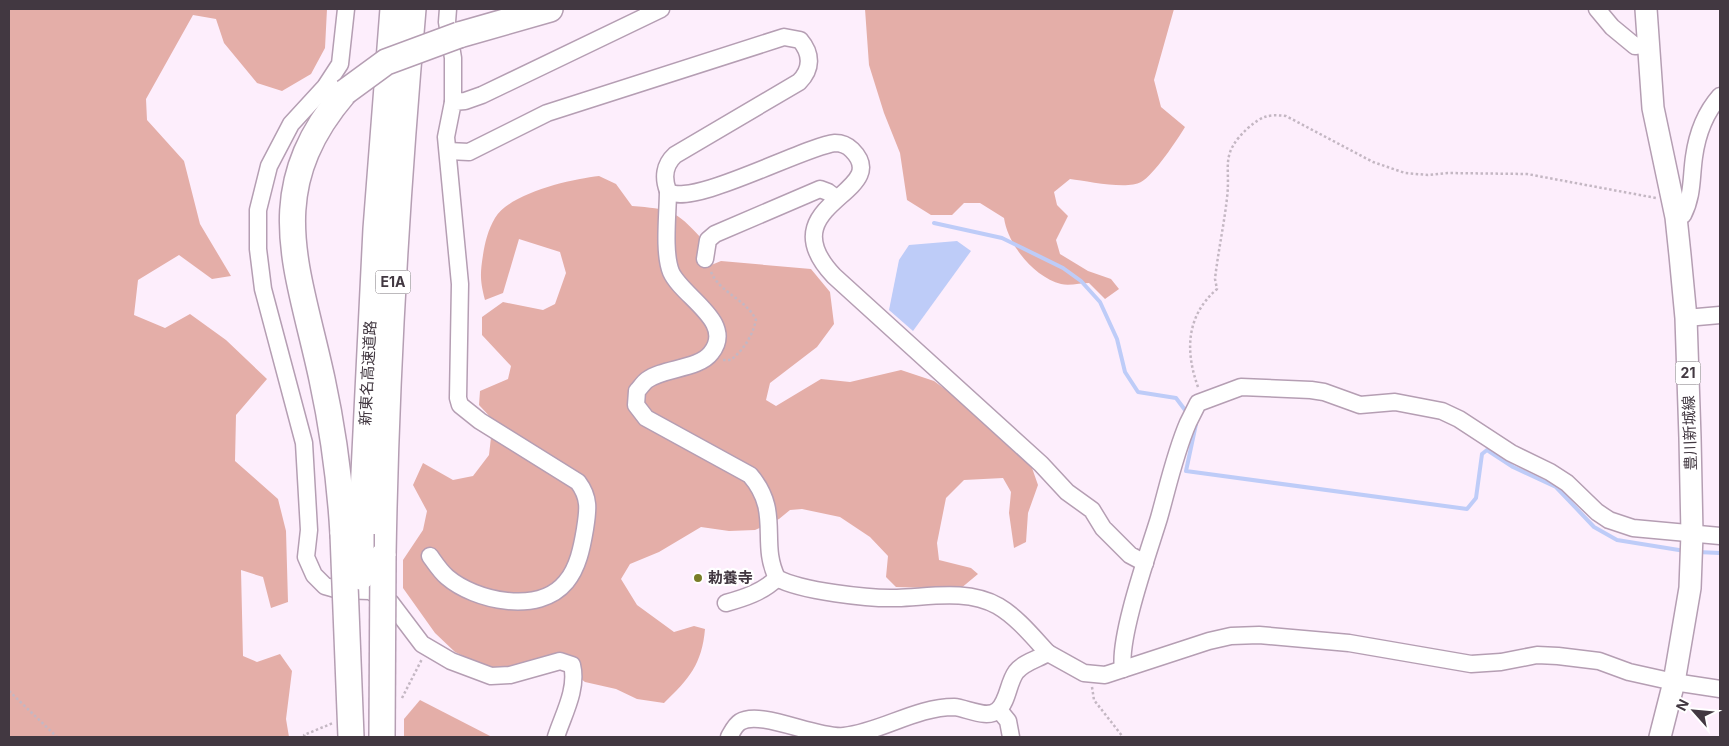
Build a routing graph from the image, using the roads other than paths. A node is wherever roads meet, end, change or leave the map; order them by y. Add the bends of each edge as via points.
1 (346, 9) edge
2 (394, 9) edge
3 (413, 9) edge
4 (448, 9) edge
5 (550, 9) edge
6 (661, 9) edge
7 (1597, 9) edge
8 (1646, 9) edge
9 (1648, 44) junction
10 (1720, 96) edge
11 (453, 102) junction
12 (448, 151) junction
13 (668, 191) junction
14 (836, 198) junction
15 (1674, 208) junction
16 (705, 259) road end
17 (1720, 315) edge
18 (1686, 318) junction
19 (352, 534) junction
20 (1692, 534) junction
21 (1720, 536) edge
22 (430, 556) dead end
23 (1144, 563) junction
24 (777, 578) junction
25 (726, 603) dead end
26 (1048, 652) junction
27 (1123, 669) junction
28 (1674, 682) junction
29 (1720, 689) edge
30 (998, 710) junction
31 (351, 737) edge
32 (359, 737) edge
33 (382, 737) edge
34 (556, 737) edge
35 (729, 737) edge
36 (1011, 737) edge
37 (1660, 737) edge

1 - 34 street via 340,64 326,87 291,124 269,166 258,210 263,289 304,442 309,530 306,557 314,575 325,586 370,591 391,603 422,644 451,661 491,676 510,675 560,661 572,665 575,676 572,690
2 - 19 highway, 新東名高速道路 / E1A
3 - 33 highway, 新東名高速道路 / E1A, bridge via 395,236 385,464
4 - 11 street
5 - 19 highway, bridge via 459,35 386,62 344,92 308,146 295,182 291,221 295,261 327,406 341,500
6 - 11 street via 482,95
7 - 9 street via 1635,46
8 - 9 main road, 豊川新城線 / 21
9 - 15 main road, 豊川新城線 / 21 via 1653,108
10 - 15 street via 1702,123 1694,156 1693,189 1683,214
11 - 12 street via 447,126
12 - 13 street via 468,152 547,113 784,37 800,40 808,52 809,69 805,77 675,155 666,167
12 - 22 street via 460,284 460,405 578,482 585,492 588,506 584,540 574,569 565,584 544,597 520,602 494,600 447,577
13 - 14 street via 678,195 696,192 770,168 826,145 841,143 857,156 860,171 853,187
13 - 24 street via 670,270 681,289 709,314 716,327 717,342 710,354 701,360 648,379 637,391 636,405 646,418 750,475 758,484 766,497 770,550
14 - 16 street via 820,189 715,234 708,240
14 - 23 street via 819,218 815,230 815,248 825,267 1041,464 1067,492 1092,510 1103,528 1130,555
15 - 18 main road, 豊川新城線 / 21
17 - 18 street
18 - 20 main road, 豊川新城線 / 21
19 - 31 highway, bridge
19 - 32 highway, 新東名高速道路 / E1A, bridge
20 - 21 street
20 - 23 street via 1633,528 1609,520 1567,483 1511,454 1442,411 1395,402 1360,405 1311,390 1241,387 1227,391 1193,412
20 - 28 main road, 豊川新城線 / 21 via 1690,588
23 - 27 street via 1122,661
24 - 25 street via 771,585 747,597
24 - 26 street via 857,597 964,595 983,600 1010,615
26 - 27 street via 1058,661 1095,676
26 - 30 street via 1017,672
27 - 28 street via 1209,641 1259,635 1349,643 1470,664 1537,655 1558,656 1599,662
28 - 29 street
28 - 37 main road, 豊川新城線 / 21
30 - 35 street via 991,714 954,707 844,736 819,735 766,720 747,720 740,722
30 - 36 street via 1008,721

